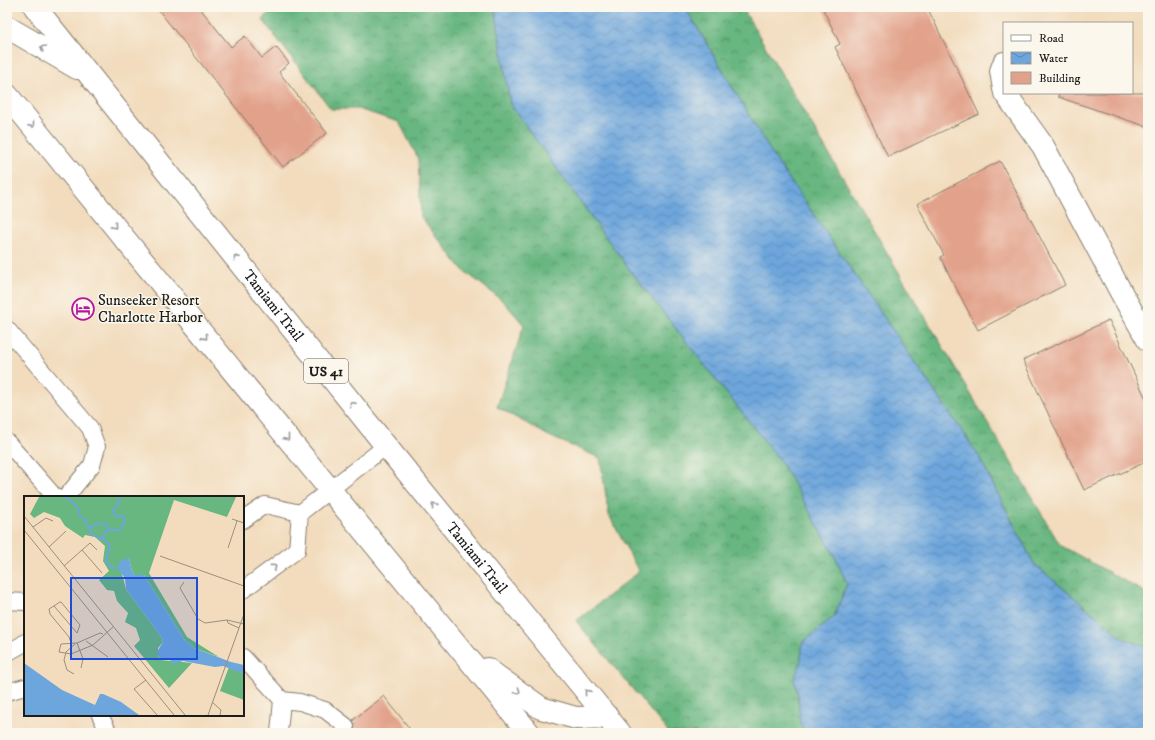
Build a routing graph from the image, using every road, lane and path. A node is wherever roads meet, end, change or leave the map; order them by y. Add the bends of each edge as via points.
1 (35, 7) edge
2 (7, 27) edge
3 (1003, 66) edge
4 (89, 74) junction
5 (1003, 83) edge
6 (1006, 94) edge
7 (7, 95) edge
8 (7, 329) edge
9 (1148, 340) edge
10 (386, 446) junction
11 (10, 452) edge
12 (329, 489) junction
13 (54, 496) edge
14 (67, 496) edge
15 (300, 513) junction
16 (244, 519) edge
17 (244, 589) edge
18 (7, 601) edge
19 (24, 602) edge
20 (24, 643) edge
21 (463, 652) junction
22 (7, 653) edge
23 (244, 658) edge
24 (24, 687) edge
25 (7, 692) edge
26 (282, 700) junction
27 (100, 716) edge
28 (614, 725) edge
29 (346, 726) dead end
30 (109, 733) edge
31 (280, 733) edge
32 (529, 733) edge

1 - 4 main road, Tamiami Trail / US 41
4 -> 2 main road
3 - 5 main road
10 -> 4 main road, Tamiami Trail / US 41
6 - 9 main road via 1043,146
7 -> 12 main road
8 - 14 lane via 90,428 97,447 92,465
10 - 12 lane
28 -> 10 main road, Tamiami Trail / US 41
11 - 13 lane
12 - 15 lane
12 - 21 main road
15 - 16 lane via 265,505
17 -> 15 lane via 297,550
18 - 19 lane
20 - 22 lane
21 -> 28 main road via 541,708
21 - 32 main road
23 - 26 lane
24 - 25 lane
26 - 29 lane via 300,702 325,710
26 - 31 lane
27 - 30 lane

